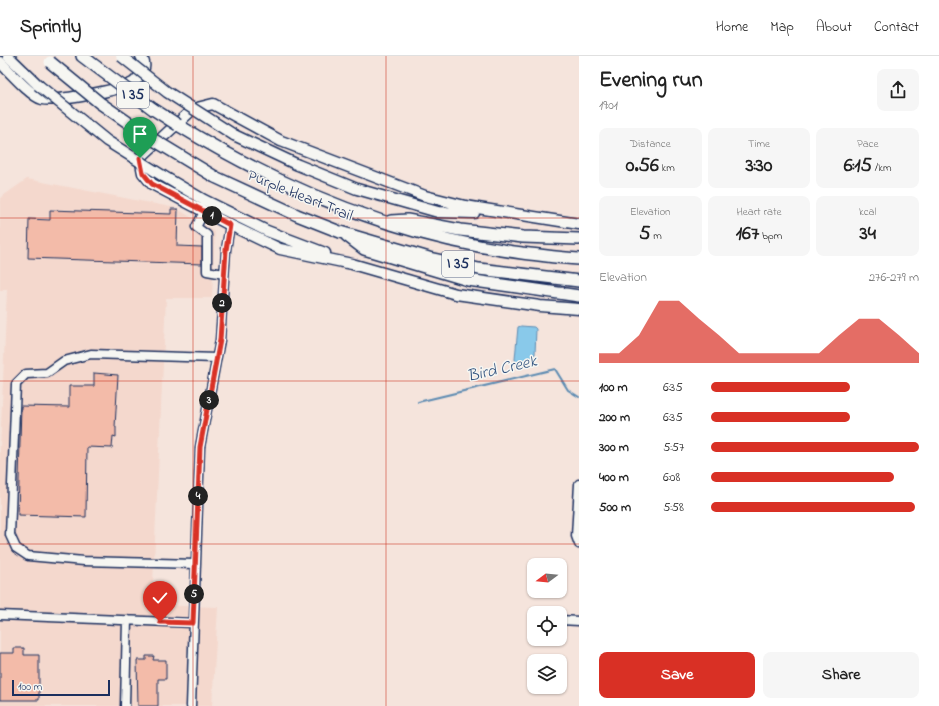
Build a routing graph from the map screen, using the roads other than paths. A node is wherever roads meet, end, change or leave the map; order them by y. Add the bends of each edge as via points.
1 (8, 56) edge
2 (121, 56) edge
3 (141, 56) edge
4 (47, 59) edge
5 (86, 59) edge
6 (0, 62) edge
7 (204, 212) junction
8 (520, 215) junction
9 (383, 222) junction
10 (579, 224) edge
11 (230, 225) junction
12 (340, 232) junction
13 (579, 238) edge
14 (579, 259) edge
15 (352, 264) junction
16 (224, 274) junction
17 (579, 281) edge
18 (579, 296) edge
19 (579, 309) edge
20 (216, 358) junction
21 (579, 484) edge
22 (579, 544) edge
23 (195, 564) junction
24 (0, 615) edge
25 (127, 620) junction
26 (567, 620) edge
27 (579, 621) edge
28 (193, 623) junction
29 (125, 706) edge
30 (191, 706) edge

1 - 15 main road, bridge via 38,85 107,141 163,176 204,200 267,231
2 - 8 main road, bridge via 168,92 234,135 298,165 364,191 438,212
3 - 6 main road via 144,68 134,82 108,92 54,99 41,99
4 - 12 highway, Purple Heart Trail / I 35, bridge via 106,107 149,137 215,177 296,215
5 - 9 highway, Purple Heart Trail / I 35, bridge via 153,109 209,144 312,195
7 - 8 main road via 152,184 143,173 140,158 193,109 213,104 281,141 425,196
7 - 11 main road
7 - 16 street via 196,227 207,235 207,271
8 - 10 main road
9 - 13 highway via 407,220 460,230 523,237
9 - 14 highway, Purple Heart Trail / I 35 via 454,242
11 - 15 main road via 280,249
11 - 16 street
12 - 17 highway, Purple Heart Trail / I 35 via 429,258 479,269
12 - 18 highway via 364,249 468,280
15 - 19 main road via 456,294
16 - 20 street via 220,340
20 - 23 street via 200,447
20 - 23 street via 91,354 64,361 47,373 26,374 16,384 10,535 16,548 28,556 84,561
21 - 22 street via 576,536
23 - 28 street
24 - 25 street
25 - 28 street
25 - 29 street
26 - 27 street
28 - 30 street

